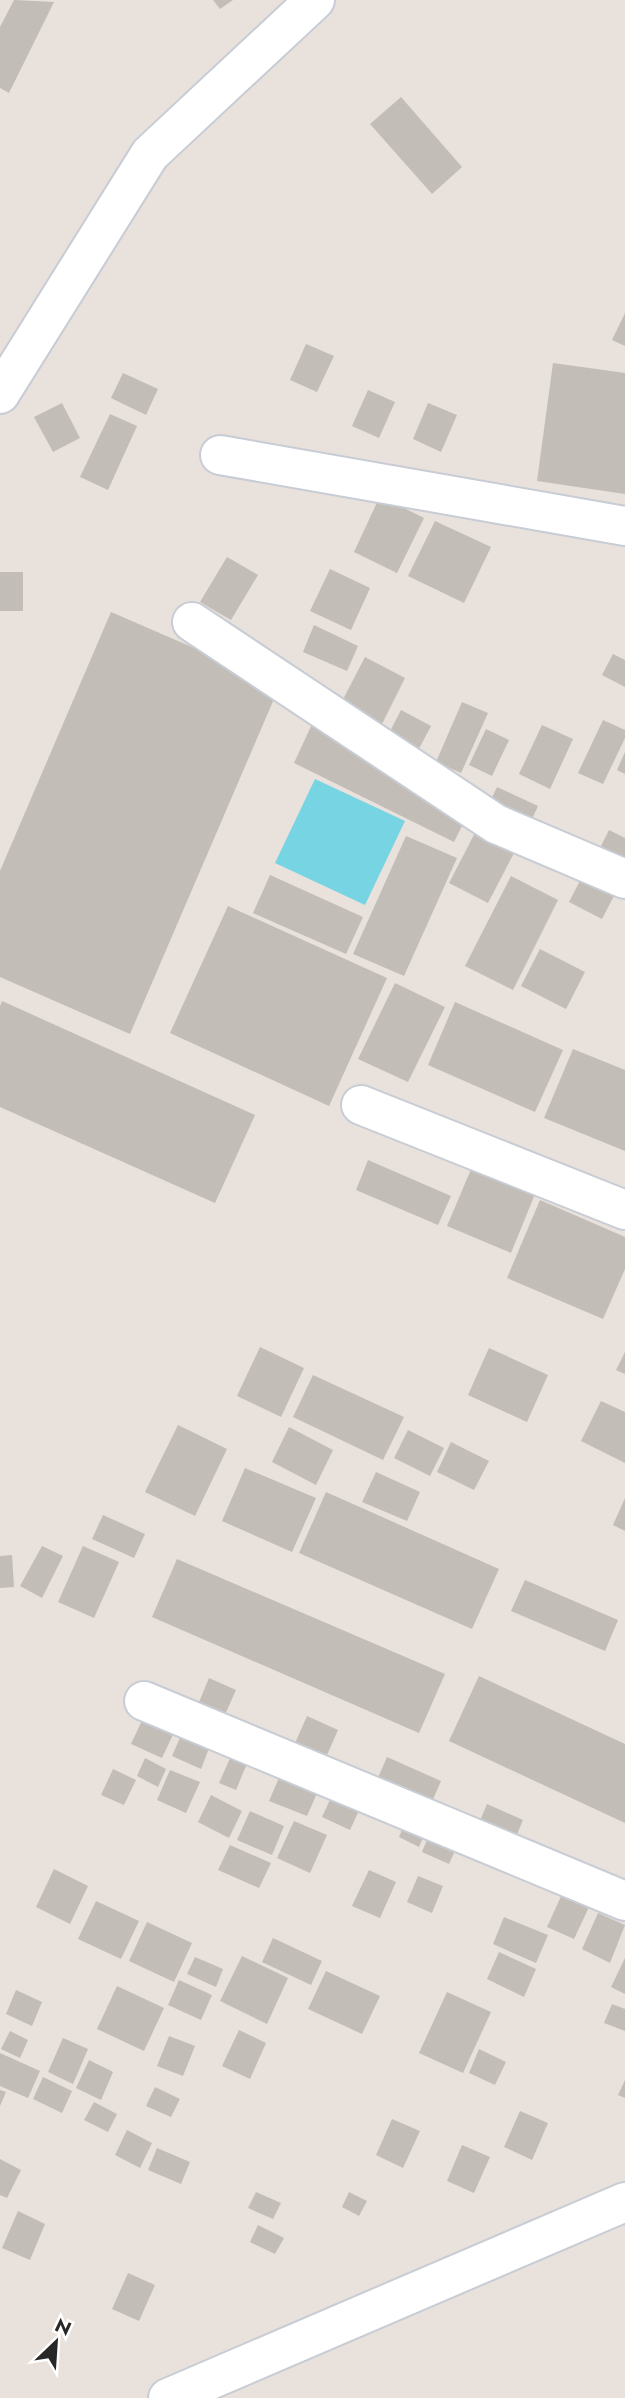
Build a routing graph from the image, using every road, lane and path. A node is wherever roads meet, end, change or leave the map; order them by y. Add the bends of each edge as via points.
1 (315, 0) edge
2 (0, 394) edge
3 (220, 455) dead end
4 (625, 526) edge
5 (192, 622) dead end
6 (625, 879) edge
7 (361, 1105) dead end
8 (625, 1210) edge
9 (144, 1701) dead end
10 (625, 1900) edge
11 (625, 2203) edge
12 (168, 2398) edge

1 - 2 street via 150,154
3 - 4 street
5 - 6 street via 496,824
7 - 8 street
9 - 10 street
11 - 12 street

